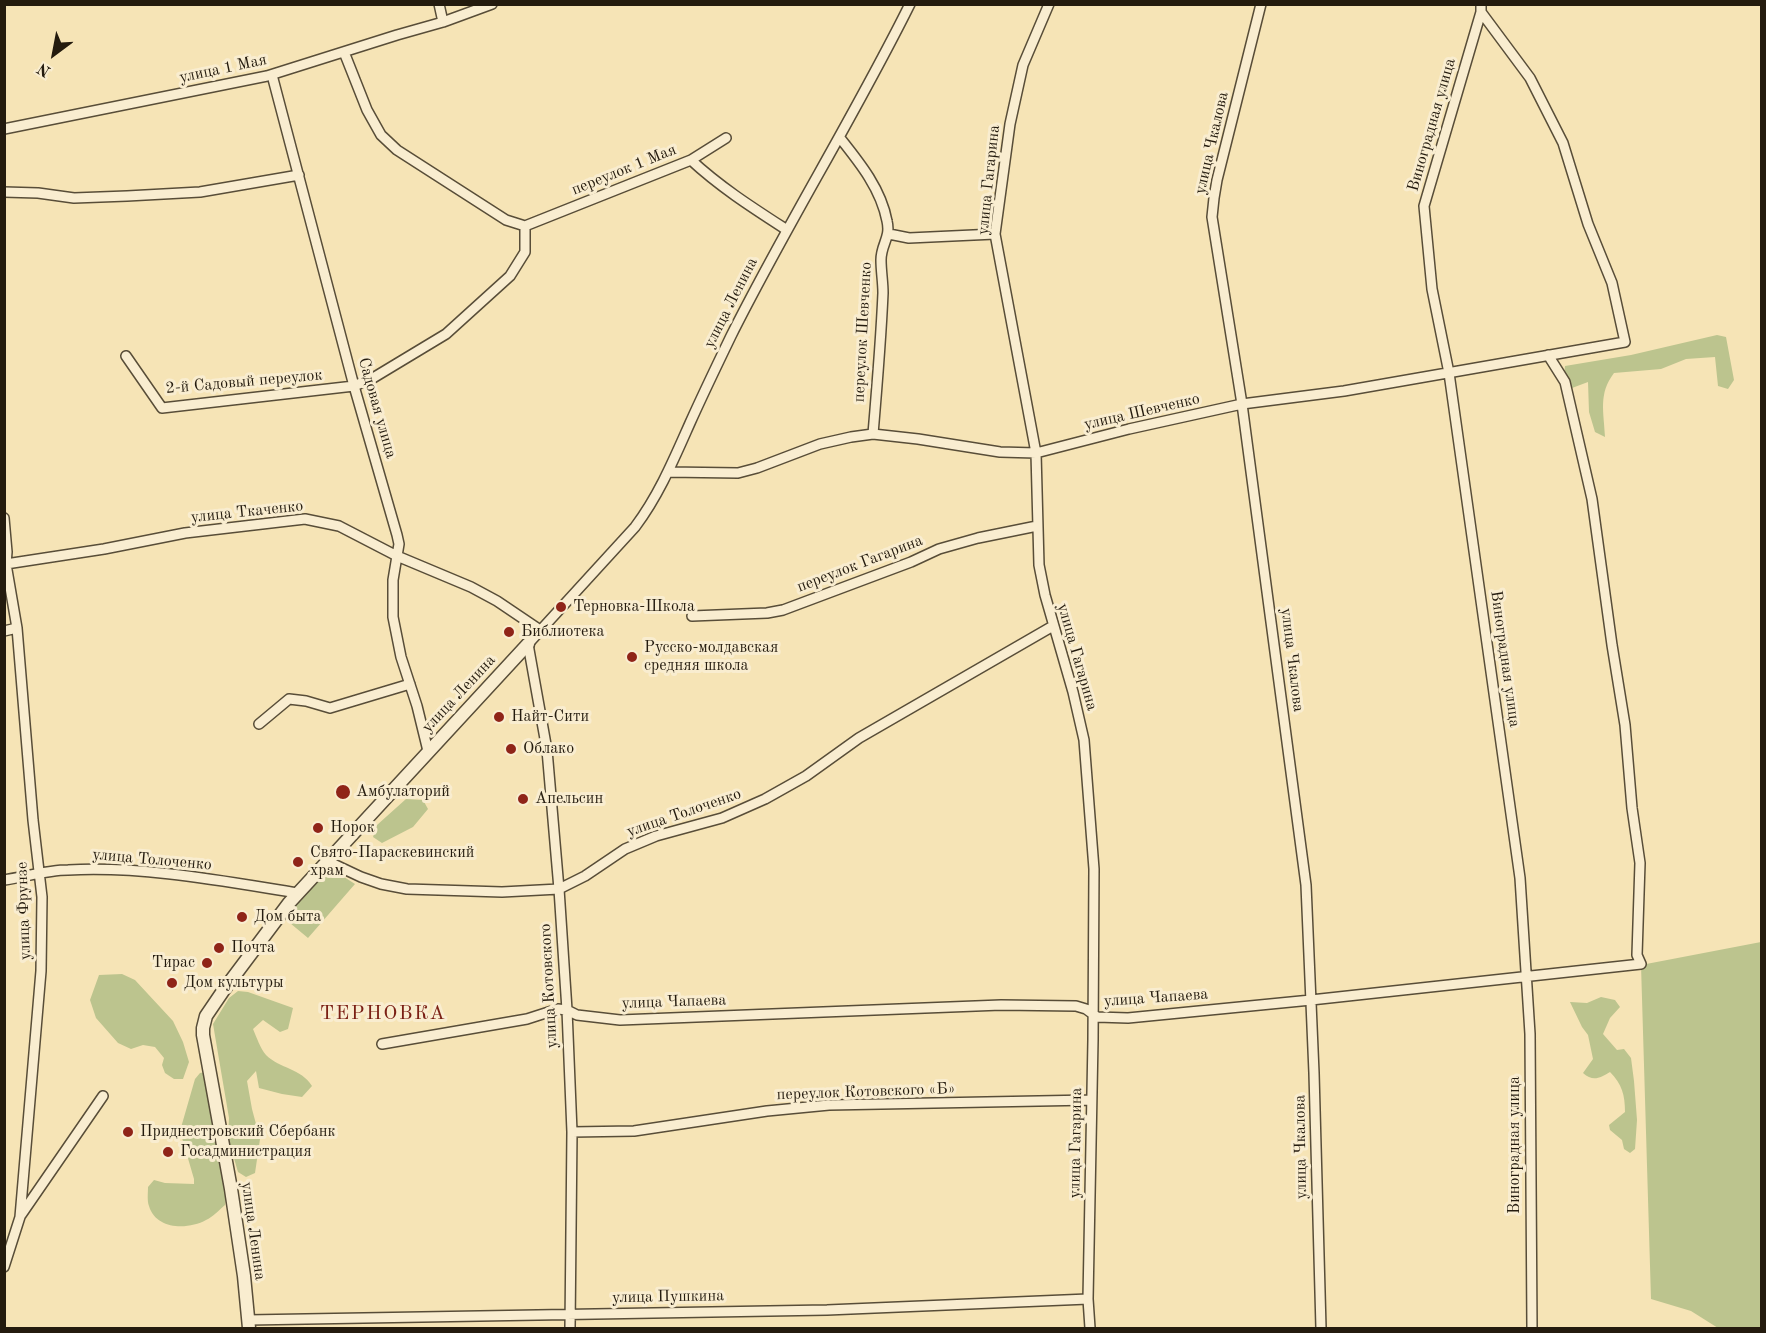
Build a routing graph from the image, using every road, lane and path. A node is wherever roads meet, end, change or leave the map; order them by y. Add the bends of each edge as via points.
1 (439, 4) edge
2 (492, 4) edge
3 (910, 4) edge
4 (1049, 4) edge
5 (1261, 4) edge
6 (1481, 8) edge
7 (443, 22) junction
8 (1490, 24) junction
9 (1476, 30) junction
10 (344, 52) junction
11 (272, 75) junction
12 (4, 129) edge
13 (726, 138) dead end
14 (840, 138) junction
15 (691, 160) junction
16 (299, 175) junction
17 (4, 192) edge
18 (525, 226) junction
19 (787, 230) junction
20 (889, 234) junction
21 (995, 234) junction
22 (1548, 355) junction
23 (126, 356) dead end
24 (1449, 373) junction
25 (354, 386) junction
26 (1242, 404) junction
27 (873, 434) junction
28 (1035, 453) junction
29 (668, 472) junction
30 (4, 518) edge
31 (1037, 526) junction
32 (397, 556) junction
33 (6, 564) junction
34 (692, 616) dead end
35 (1053, 626) junction
36 (17, 628) junction
37 (540, 630) junction
38 (4, 631) edge
39 (528, 644) junction
40 (410, 684) junction
41 (259, 724) dead end
42 (428, 751) junction
43 (327, 861) junction
44 (40, 874) junction
45 (4, 880) edge
46 (559, 889) junction
47 (297, 893) junction
48 (1526, 976) junction
49 (1311, 1000) junction
50 (567, 1010) junction
51 (1092, 1014) junction
52 (382, 1044) dead end
53 (103, 1096) dead end
54 (1091, 1100) junction
55 (572, 1132) junction
56 (20, 1217) junction
57 (4, 1267) edge
58 (1088, 1299) junction
59 (570, 1314) junction
60 (249, 1324) edge
61 (570, 1329) edge
62 (1089, 1329) edge
63 (1321, 1329) edge
64 (1532, 1329) edge

1 - 7 street
2 - 7 street, улица 1 Мая
3 - 14 street, улица Ленина
4 - 21 street, улица Гагарина via 1023,65 1010,124
5 - 26 street, улица Чкалова via 1217,180 1212,217
6 - 8 street
6 - 9 street, Виноградная улица
7 - 10 street, улица 1 Мая
8 - 9 street
8 - 22 street, улица Шевченко via 1530,78 1563,143 1588,224 1612,283 1625,342
9 - 24 street, Виноградная улица via 1424,206 1432,289
10 - 11 street, улица 1 Мая
10 - 18 street via 381,135 397,150 506,220
11 - 12 street, улица 1 Мая
11 - 16 street, Садовая улица
13 - 15 street
14 - 19 street, улица Ленина
14 - 20 street, переулок Шевченко via 870,177 881,200
15 - 18 street, переулок 1 Мая
15 - 19 street, переулок 1 Мая via 738,198
16 - 17 street via 200,192 137,196 74,198
16 - 25 street, Садовая улица
18 - 25 street via 525,252 510,276 446,334
19 - 29 street, улица Ленина via 731,336
20 - 21 street via 909,238
20 - 27 street, переулок Шевченко via 881,258 883,290
21 - 28 street, улица Гагарина
22 - 24 street, улица Шевченко
22 - 48 street, улица Чапаева via 1565,382 1592,499 1625,725 1640,863 1637,955 1641,964
23 - 25 street, 2-й Садовый переулок via 162,408
24 - 26 street, улица Шевченко
24 - 48 street, Виноградная улица via 1518,858
25 - 32 street, Садовая улица via 397,535
26 - 28 street, улица Шевченко
26 - 49 street, улица Чкалова via 1306,885
27 - 28 street, улица Шевченко via 1000,452
27 - 29 street, улица Шевченко via 820,444 738,473
28 - 31 street, улица Гагарина
29 - 37 street, улица Ленина via 635,527
30 - 33 street, улица Фрунзе
31 - 34 street, переулок Гагарина via 939,549 783,610
31 - 35 street, улица Гагарина via 1039,565
32 - 33 street, улица Ткаченко via 339,526 305,519 184,533
32 - 37 street, улица Ткаченко via 471,587
32 - 40 street, Садовая улица via 393,617
33 - 36 street, улица Фрунзе
35 - 46 street, улица Толоченко via 859,738 806,776 765,799 722,818 625,849
35 - 51 street, улица Гагарина via 1084,740 1094,869
36 - 38 street
36 - 44 street, улица Фрунзе
37 - 39 street, улица Ленина
39 - 42 street, улица Ленина
39 - 46 street, улица Котовского via 547,750
40 - 41 street via 330,708 289,699
40 - 42 street, Садовая улица
42 - 43 street, улица Ленина
43 - 46 street, улица Толоченко via 381,884 407,889
43 - 47 street, улица Ленина
44 - 45 street, улица Толоченко
44 - 47 street, улица Толоченко via 65,870 139,871
44 - 56 street, улица Фрунзе via 41,971
46 - 50 street, улица Котовского
47 - 60 street, улица Ленина via 223,991 206,1016 203,1028
48 - 49 street, улица Чапаева
48 - 64 street, Виноградная улица via 1530,1034
49 - 51 street, улица Чапаева via 1128,1018
49 - 63 street, улица Чкалова
50 - 51 street, улица Чапаева via 577,1015 620,1020 1001,1005 1076,1006
50 - 52 street
50 - 55 street, улица Котовского
51 - 54 street, улица Гагарина
53 - 56 street
54 - 55 street, переулок Котовского «Б» via 829,1105 634,1131
54 - 58 street, улица Гагарина
55 - 59 street, улица Котовского
56 - 57 street, улица Фрунзе
58 - 59 street, улица Пушкина via 827,1310
58 - 62 street, улица Гагарина
59 - 60 street, улица Пушкина
59 - 61 street, улица Котовского

